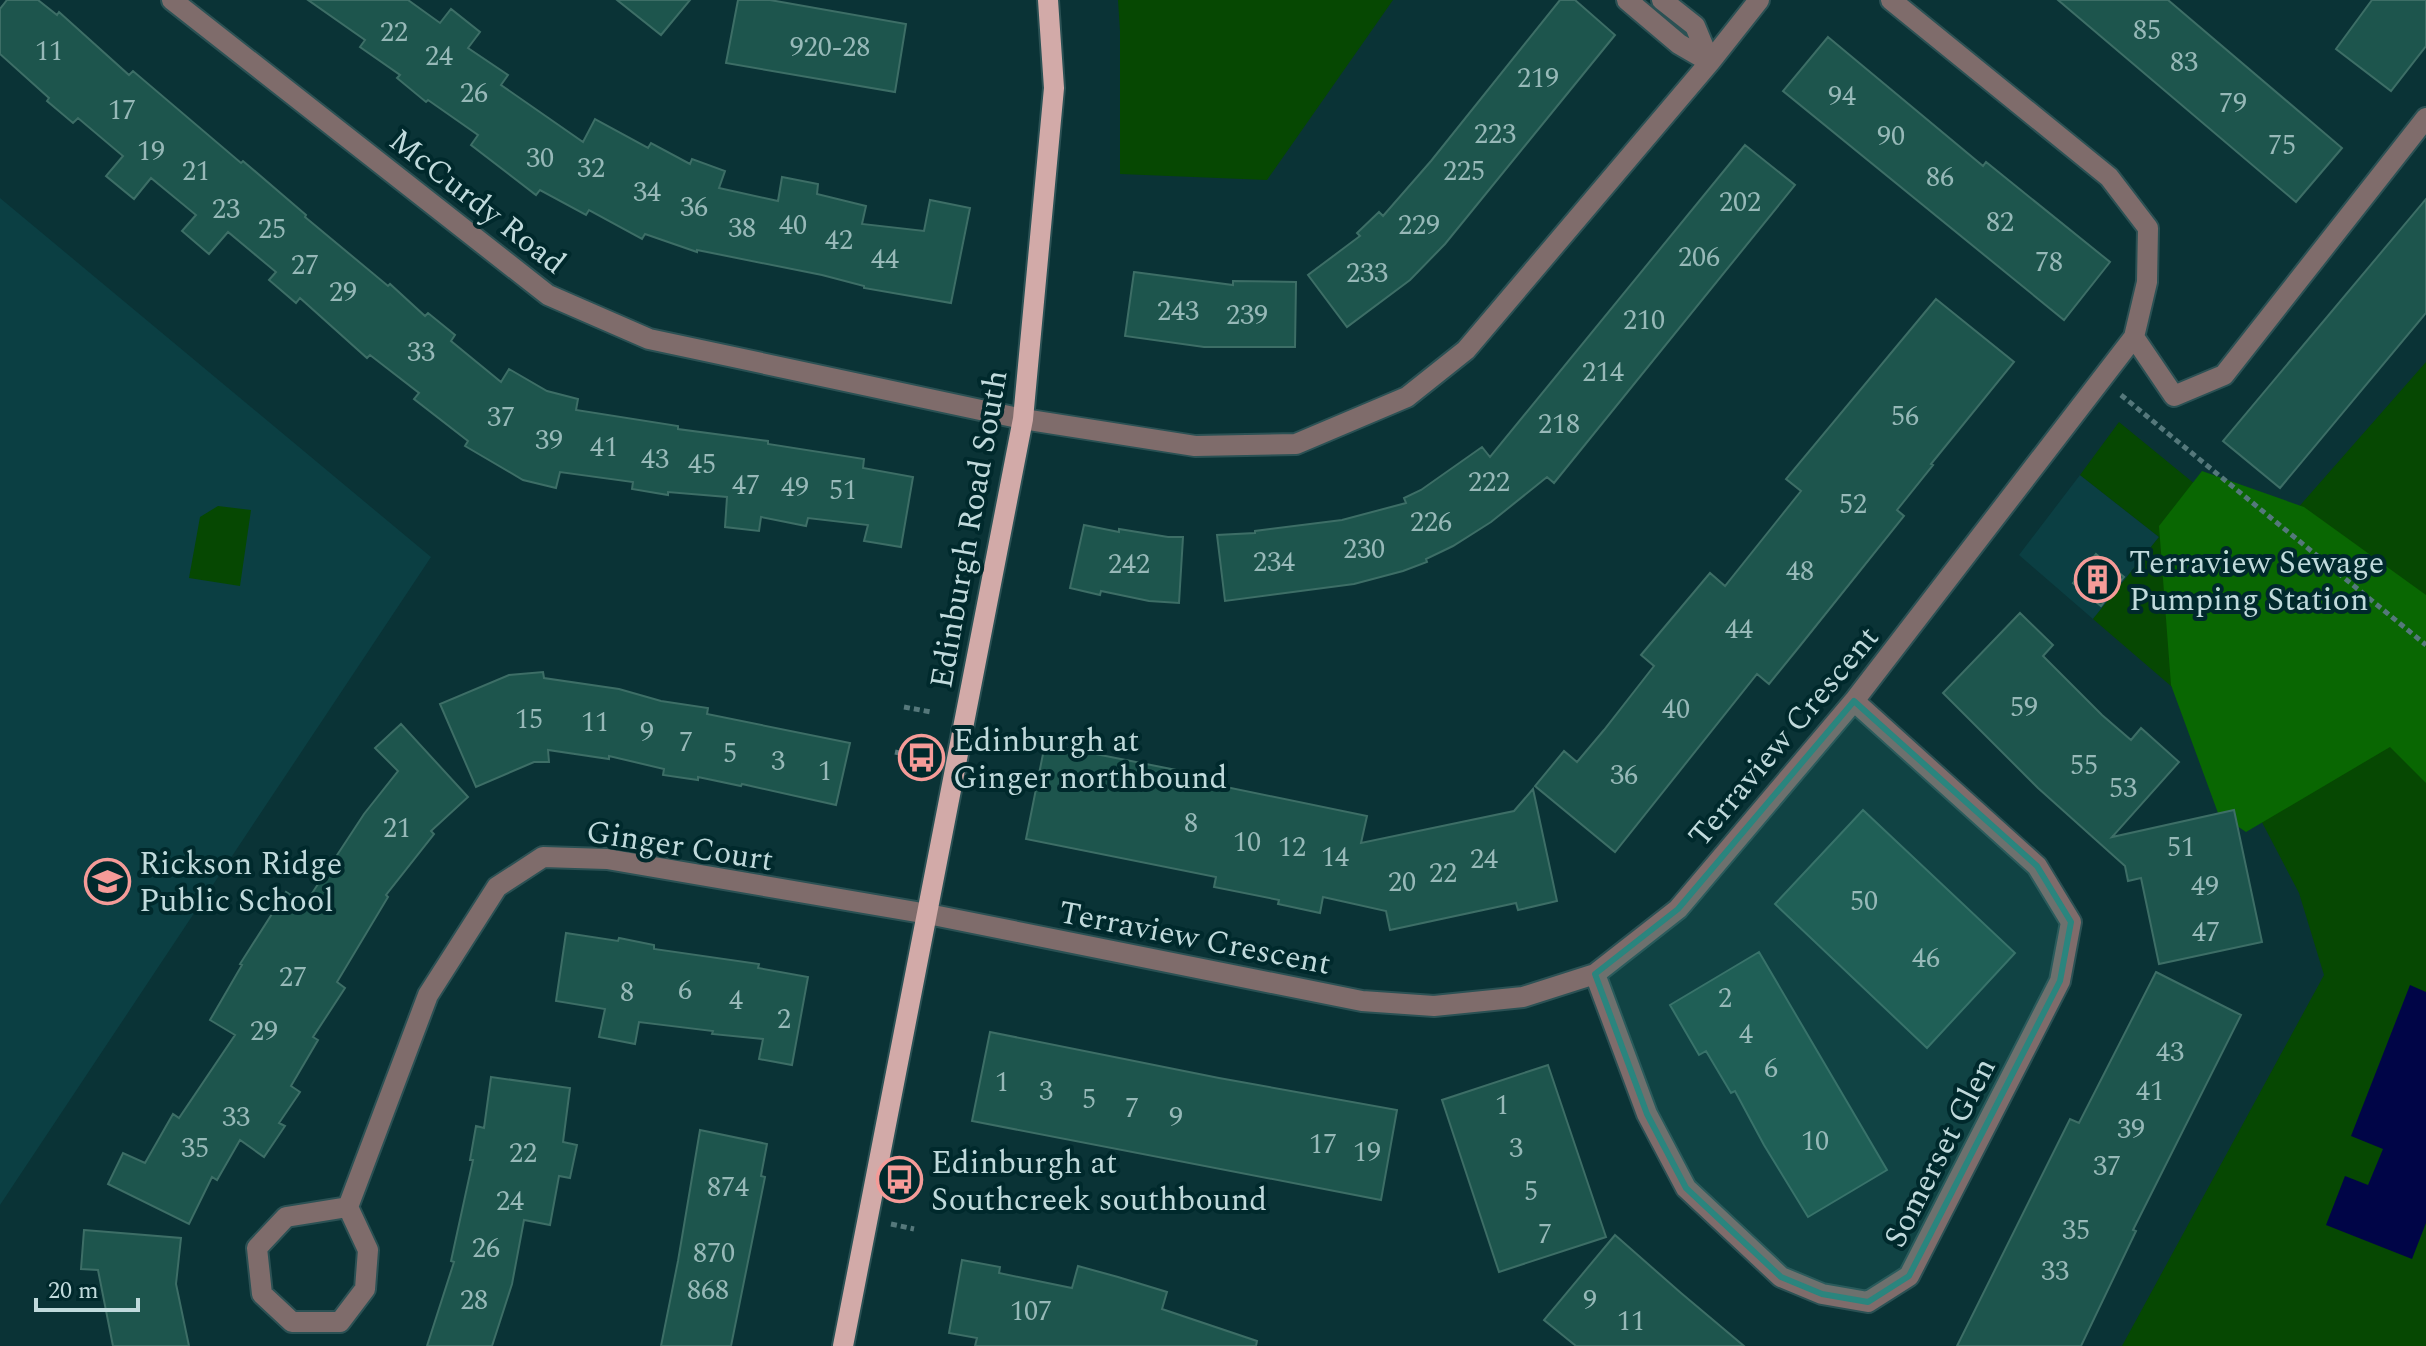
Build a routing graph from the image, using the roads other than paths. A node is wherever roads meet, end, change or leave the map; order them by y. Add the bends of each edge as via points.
1 (172, 0) edge
2 (1048, 0) edge
3 (1627, 0) edge
4 (1662, 0) edge
5 (1759, 0) edge
6 (1891, 0) edge
7 (1710, 62) junction
8 (2426, 118) edge
9 (2134, 337) junction
10 (1023, 419) junction
11 (1854, 701) junction
12 (928, 914) junction
13 (1595, 974) junction
14 (348, 1207) junction
15 (843, 1346) edge

1 - 10 street, McCurdy Road via 548,295 649,339
2 - 10 main road, Edinburgh Road South via 1054,88
3 - 7 street via 1679,44
4 - 7 street via 1695,26
5 - 7 street
6 - 9 street, Terraview Crescent via 2109,177 2148,228 2147,282
7 - 10 street via 1466,350 1407,397 1296,444 1195,446
8 - 9 street via 2224,375 2174,396
9 - 11 street, Terraview Crescent
10 - 12 main road, Edinburgh Road South
11 - 13 street, Terraview Crescent via 1678,909
11 - 13 street, Somerset Glen via 2037,866 2071,922 2060,981 1909,1276 1868,1302 1822,1294 1781,1277 1686,1188 1647,1114
12 - 13 street, Terraview Crescent via 1362,1001 1434,1006 1523,997
12 - 14 street, Ginger Court via 607,859 543,857 497,887 428,995
12 - 15 main road, Edinburgh Road South
14 - 14 street via 286,1217 257,1248 262,1294 292,1322 340,1322 365,1289 368,1250

